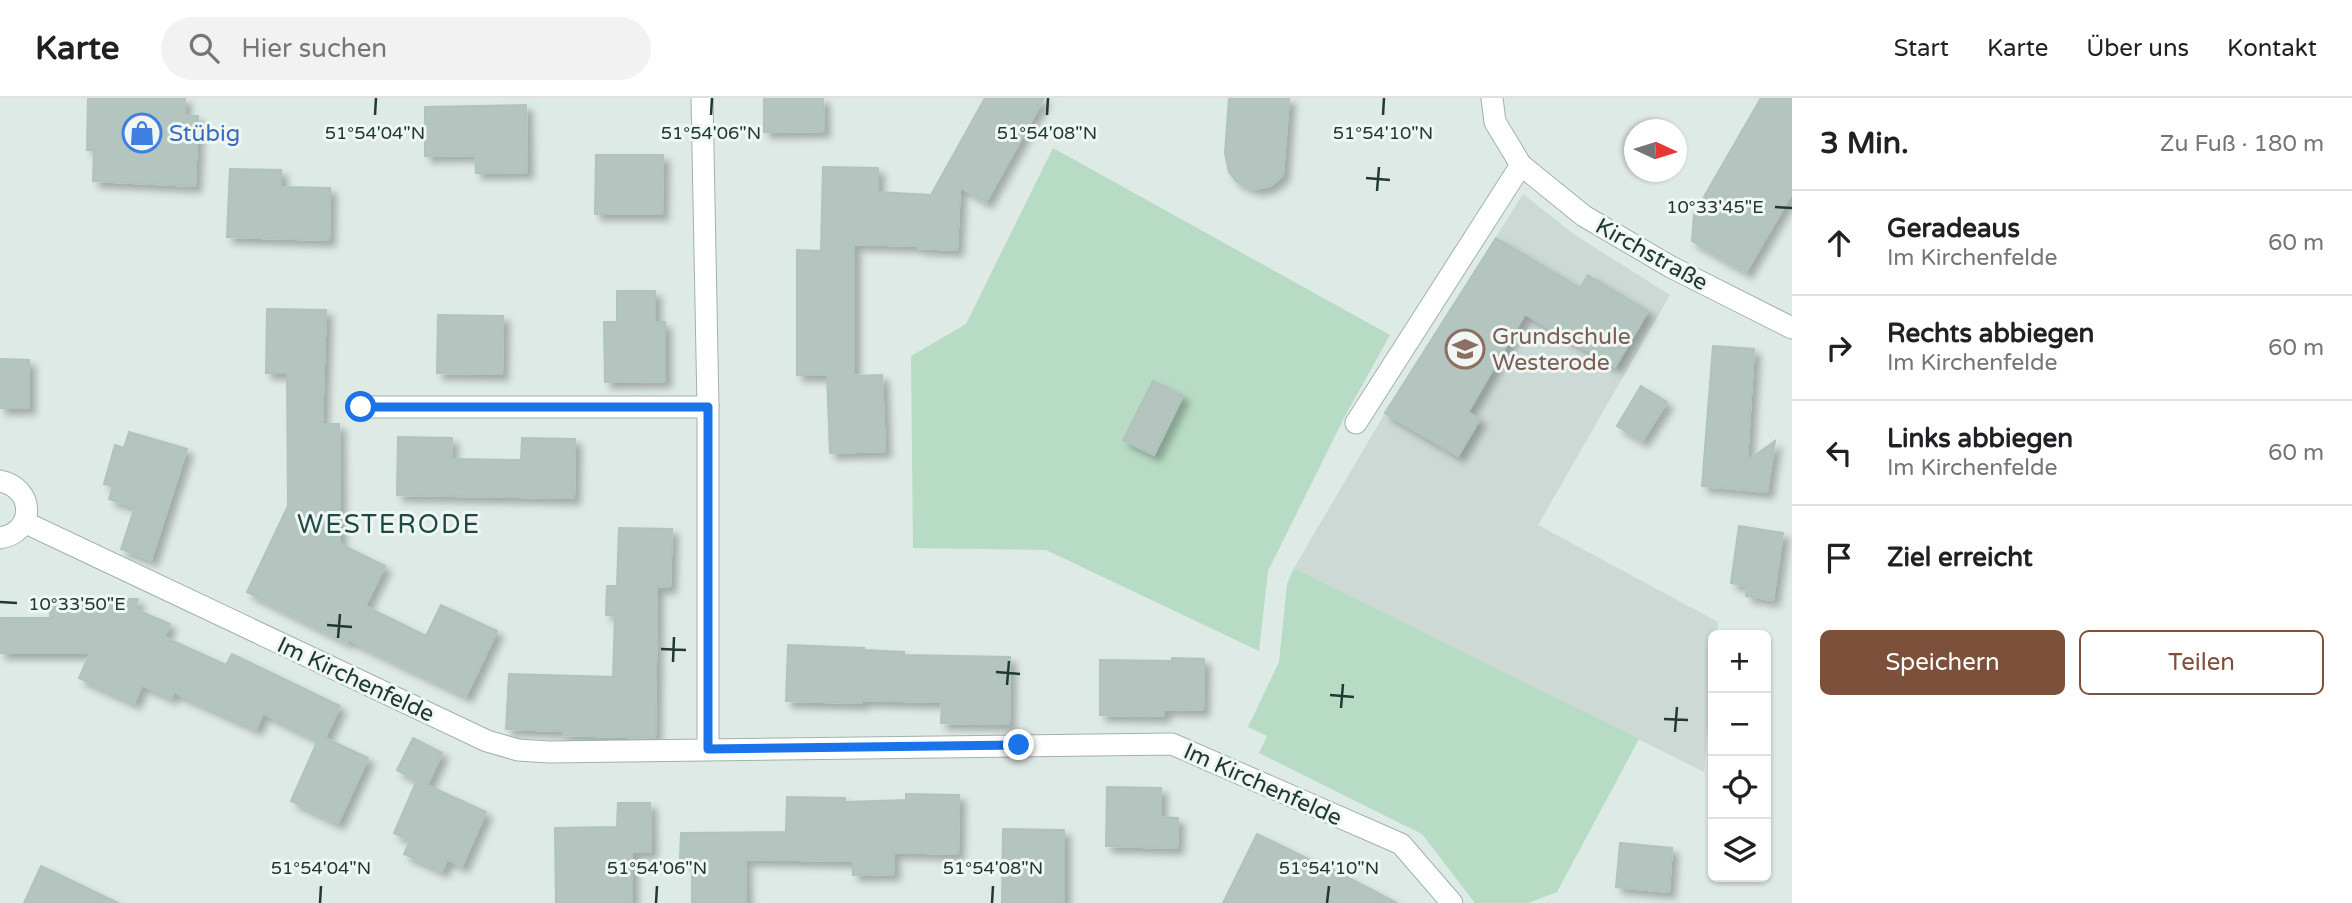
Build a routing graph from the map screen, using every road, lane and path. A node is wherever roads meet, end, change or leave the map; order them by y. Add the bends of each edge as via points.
1 (702, 98) edge
2 (1492, 98) edge
3 (1521, 164) junction
4 (1792, 328) edge
5 (361, 407) dead end
6 (708, 407) junction
7 (1356, 423) dead end
8 (0, 481) edge
9 (24, 522) junction
10 (0, 538) edge
11 (708, 749) junction
12 (1452, 903) edge

1 - 6 street
2 - 3 street, Kirchstraße via 1495,122
3 - 4 street, Kirchstraße via 1584,216 1671,267
3 - 7 street
5 - 6 street
6 - 11 street
8 - 9 street via 23,494
9 - 10 street via 11,536
9 - 11 street, Im Kirchenfelde via 486,741 549,752
11 - 12 street, Im Kirchenfelde via 1172,744 1401,844

